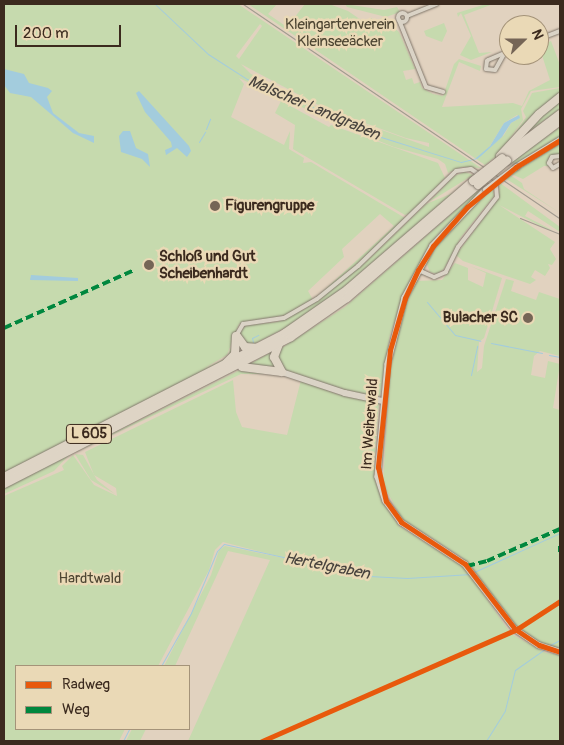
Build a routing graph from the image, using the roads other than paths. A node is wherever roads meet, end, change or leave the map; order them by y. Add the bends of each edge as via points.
1 (437, 4) edge
2 (504, 54) joint
3 (443, 92) dead end
4 (560, 97) edge
5 (560, 114) edge
6 (560, 121) edge
7 (560, 140) edge
8 (560, 156) edge
9 (503, 159) junction
10 (560, 164) edge
11 (476, 183) junction
12 (418, 270) junction
13 (236, 336) junction
14 (279, 344) junction
15 (261, 348) junction
16 (236, 367) junction
17 (222, 368) junction
18 (282, 372) junction
19 (384, 401) junction
20 (4, 477) edge
21 (4, 484) edge
22 (560, 652) edge

1 - 3 street via 407,16 400,14 399,20 427,88
2 - 2 street via 487,61 486,69 495,70
4 - 9 highway via 539,114
5 - 9 highway, L 605
6 - 9 highway, L 605
7 - 12 street, Im Weiherwald, bridge via 486,190 443,233
8 - 10 street via 552,157 549,163 552,168
9 - 11 highway, L 605, bridge
9 - 11 highway, L 605, bridge via 483,173
11 - 14 highway, L 605 via 348,298
11 - 15 highway, L 605 via 348,289
12 - 13 street via 434,277 446,272 458,247 497,197 496,186 471,169 456,171 358,266 317,299 284,318 243,324
12 - 19 street, Im Weiherwald via 404,298 392,338
13 - 15 highway via 245,347
13 - 17 highway via 235,354
14 - 16 highway, L 605
14 - 18 highway via 274,357
15 - 17 highway, L 605
16 - 18 highway via 254,366
16 - 21 highway, L 605
17 - 20 highway, L 605
18 - 19 street via 350,395
19 - 22 street, Im Weiherwald via 378,467 386,501 401,522 457,558 515,629 539,645

